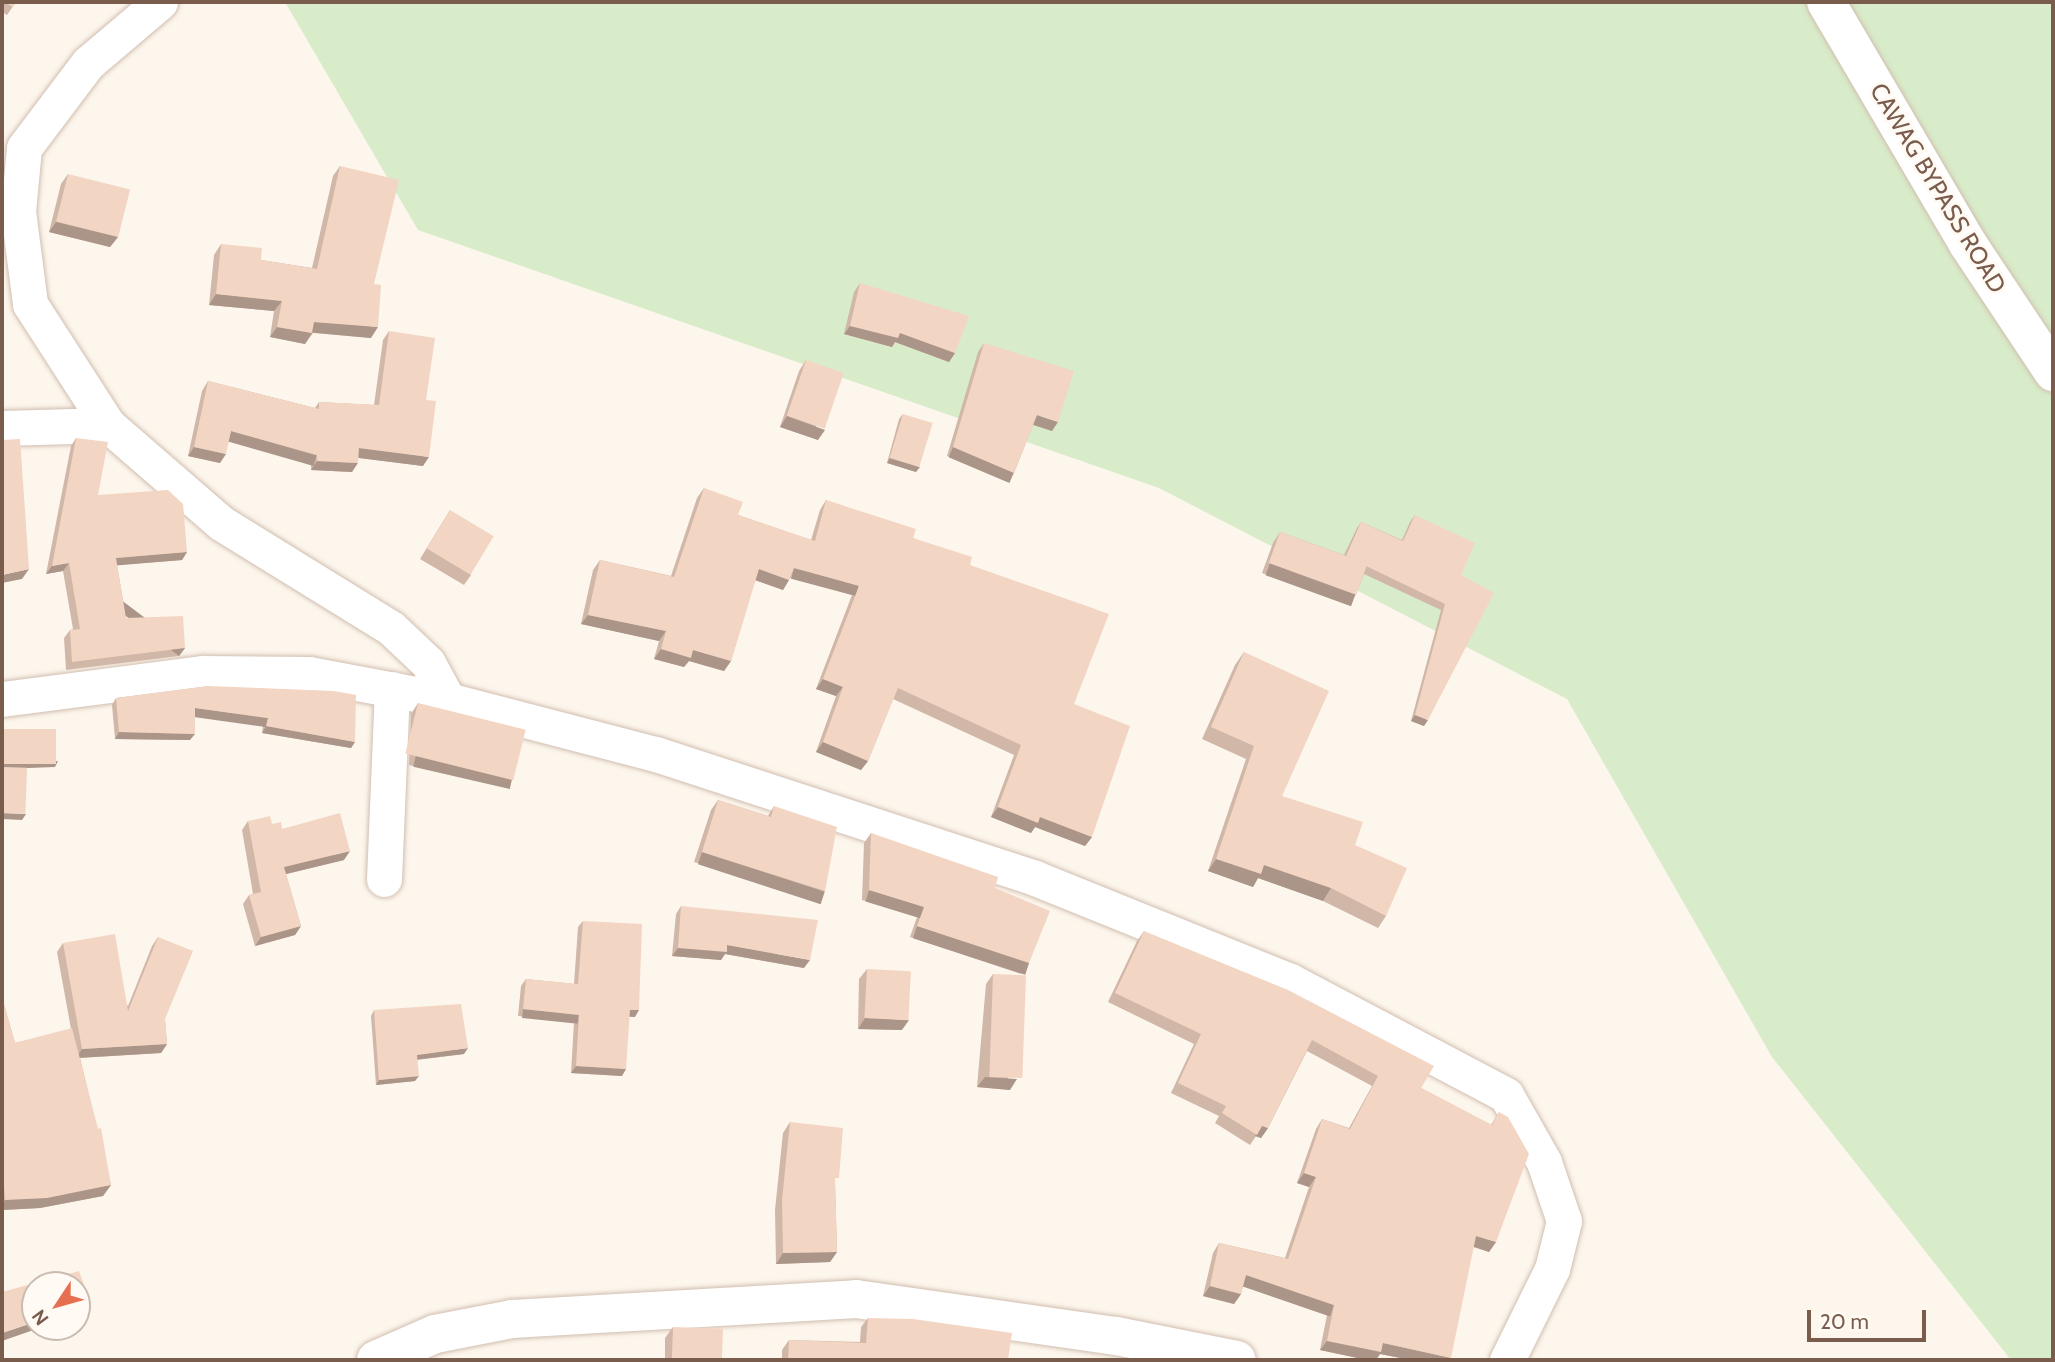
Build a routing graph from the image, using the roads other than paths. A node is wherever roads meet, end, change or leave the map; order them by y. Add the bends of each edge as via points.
1 (160, 2) edge
2 (1826, 2) edge
3 (2053, 372) edge
4 (108, 425) junction
5 (2, 428) edge
6 (392, 689) junction
7 (2, 699) edge
8 (448, 700) junction
9 (384, 879) dead end
10 (376, 1360) edge
11 (1237, 1360) edge
12 (1507, 1360) edge

1 - 4 street via 88,63 24,148 18,211 30,303
2 - 3 street, CAWAG BYPASS ROAD via 1968,244
4 - 5 street
4 - 8 street via 221,523 391,628 428,663
6 - 7 street via 309,674 203,673
6 - 8 street
6 - 9 street
8 - 12 street via 656,754 1035,878 1290,981 1506,1095 1544,1162 1564,1221 1552,1269
10 - 11 street via 435,1334 512,1319 856,1299 1117,1336

